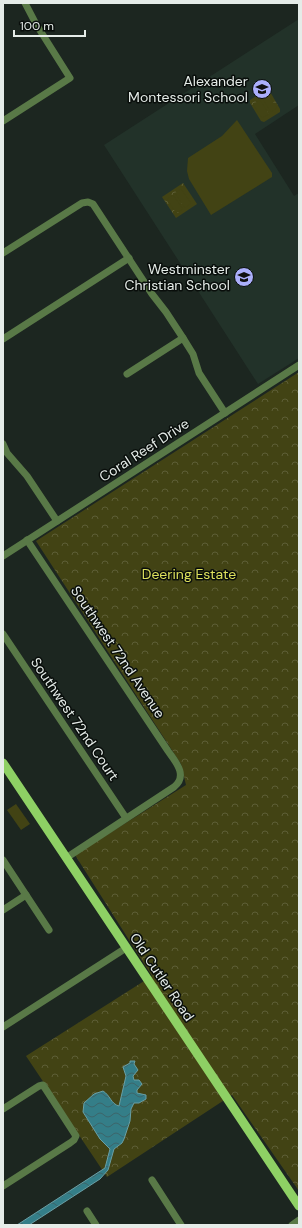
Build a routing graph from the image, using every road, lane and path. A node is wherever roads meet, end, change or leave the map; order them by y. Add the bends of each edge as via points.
1 (25, 3) edge
2 (3, 121) edge
3 (3, 254) edge
4 (129, 258) junction
5 (183, 338) junction
6 (3, 339) edge
7 (299, 365) edge
8 (127, 374) dead end
9 (225, 413) junction
10 (3, 444) edge
11 (57, 522) junction
12 (28, 540) junction
13 (3, 556) edge
14 (3, 634) edge
15 (3, 762) edge
16 (126, 818) junction
17 (66, 858) junction
18 (3, 860) edge
19 (26, 895) junction
20 (3, 910) edge
21 (49, 930) dead end
22 (126, 948) junction
23 (3, 1027) edge
24 (3, 1109) edge
25 (152, 1180) dead end
26 (3, 1186) edge
27 (299, 1206) edge
28 (86, 1210) dead end
29 (299, 1220) edge
30 (96, 1225) edge
31 (182, 1225) edge
32 (292, 1225) edge

1 - 2 street via 70,78
3 - 4 street via 80,204 88,202 95,206
4 - 5 street
4 - 6 street
5 - 8 street
5 - 9 street via 193,354 198,372
7 - 9 street, Coral Reef Drive
9 - 11 street, Coral Reef Drive
10 - 11 street
11 - 12 street, Coral Reef Drive
12 - 13 street, Coral Reef Drive
12 - 16 street, Southwest 72nd Avenue via 179,769 181,780 174,787
14 - 16 street, Southwest 72nd Court
15 - 17 main road, Old Cutler Road
16 - 17 street
17 - 22 main road, Old Cutler Road
18 - 19 street
19 - 20 street
19 - 21 street
22 - 23 street
22 - 27 main road, Old Cutler Road
24 - 26 street via 41,1085 45,1087 76,1135 70,1143
25 - 31 street
28 - 30 street
29 - 32 street

